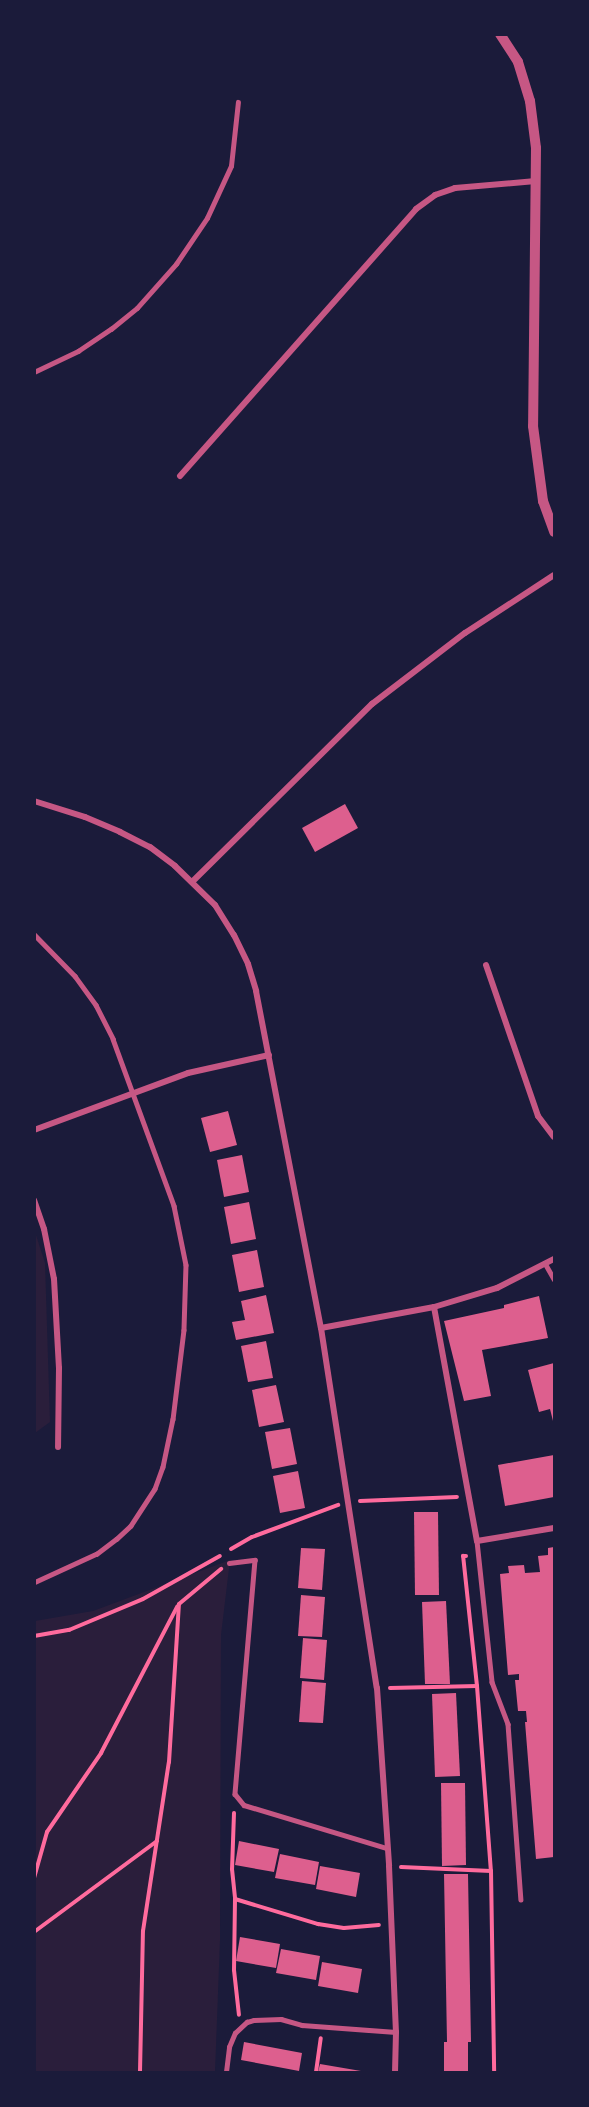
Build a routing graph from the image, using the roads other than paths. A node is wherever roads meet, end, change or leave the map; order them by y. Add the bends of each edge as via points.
1 (500, 34) edge
2 (238, 102) dead end
3 (537, 181) junction
4 (34, 372) edge
5 (180, 476) dead end
6 (555, 532) edge
7 (555, 575) edge
8 (34, 801) edge
9 (193, 881) junction
10 (34, 934) edge
11 (486, 965) dead end
12 (268, 1055) junction
13 (134, 1093) junction
14 (34, 1130) edge
15 (555, 1137) edge
16 (34, 1200) edge
17 (555, 1258) edge
18 (546, 1265) junction
19 (555, 1279) edge
20 (434, 1307) junction
21 (321, 1328) junction
22 (58, 1447) dead end
23 (555, 1528) edge
24 (477, 1540) junction
25 (229, 1563) road end
26 (34, 1583) edge
27 (386, 1848) junction
28 (521, 1900) dead end
29 (396, 2032) junction
30 (226, 2073) edge
31 (395, 2073) edge

1 - 3 street via 518,62 530,101
2 - 4 lane via 231,166 207,218 176,264 137,308 111,329 78,351
3 - 5 street via 456,188 435,195 416,209
3 - 6 street via 533,426 543,501
7 - 9 street via 465,633 372,704
8 - 9 street via 85,817 150,847
9 - 12 street via 215,905 248,964
10 - 13 lane via 57,955 96,1005
11 - 15 street via 538,1116
12 - 13 street via 188,1073
12 - 21 street
13 - 14 street
13 - 26 lane via 174,1206 186,1265 184,1330 168,1447 155,1489 124,1533 97,1554
16 - 22 street via 54,1279
17 - 18 street
18 - 19 lane
18 - 20 street via 496,1288
20 - 21 street
20 - 24 street
21 - 27 street via 378,1688
23 - 24 street
24 - 28 lane via 493,1690 508,1724
25 - 27 lane via 255,1560 235,1794 244,1805
27 - 29 street
29 - 30 lane via 266,2018 247,2022 229,2047
29 - 31 street

